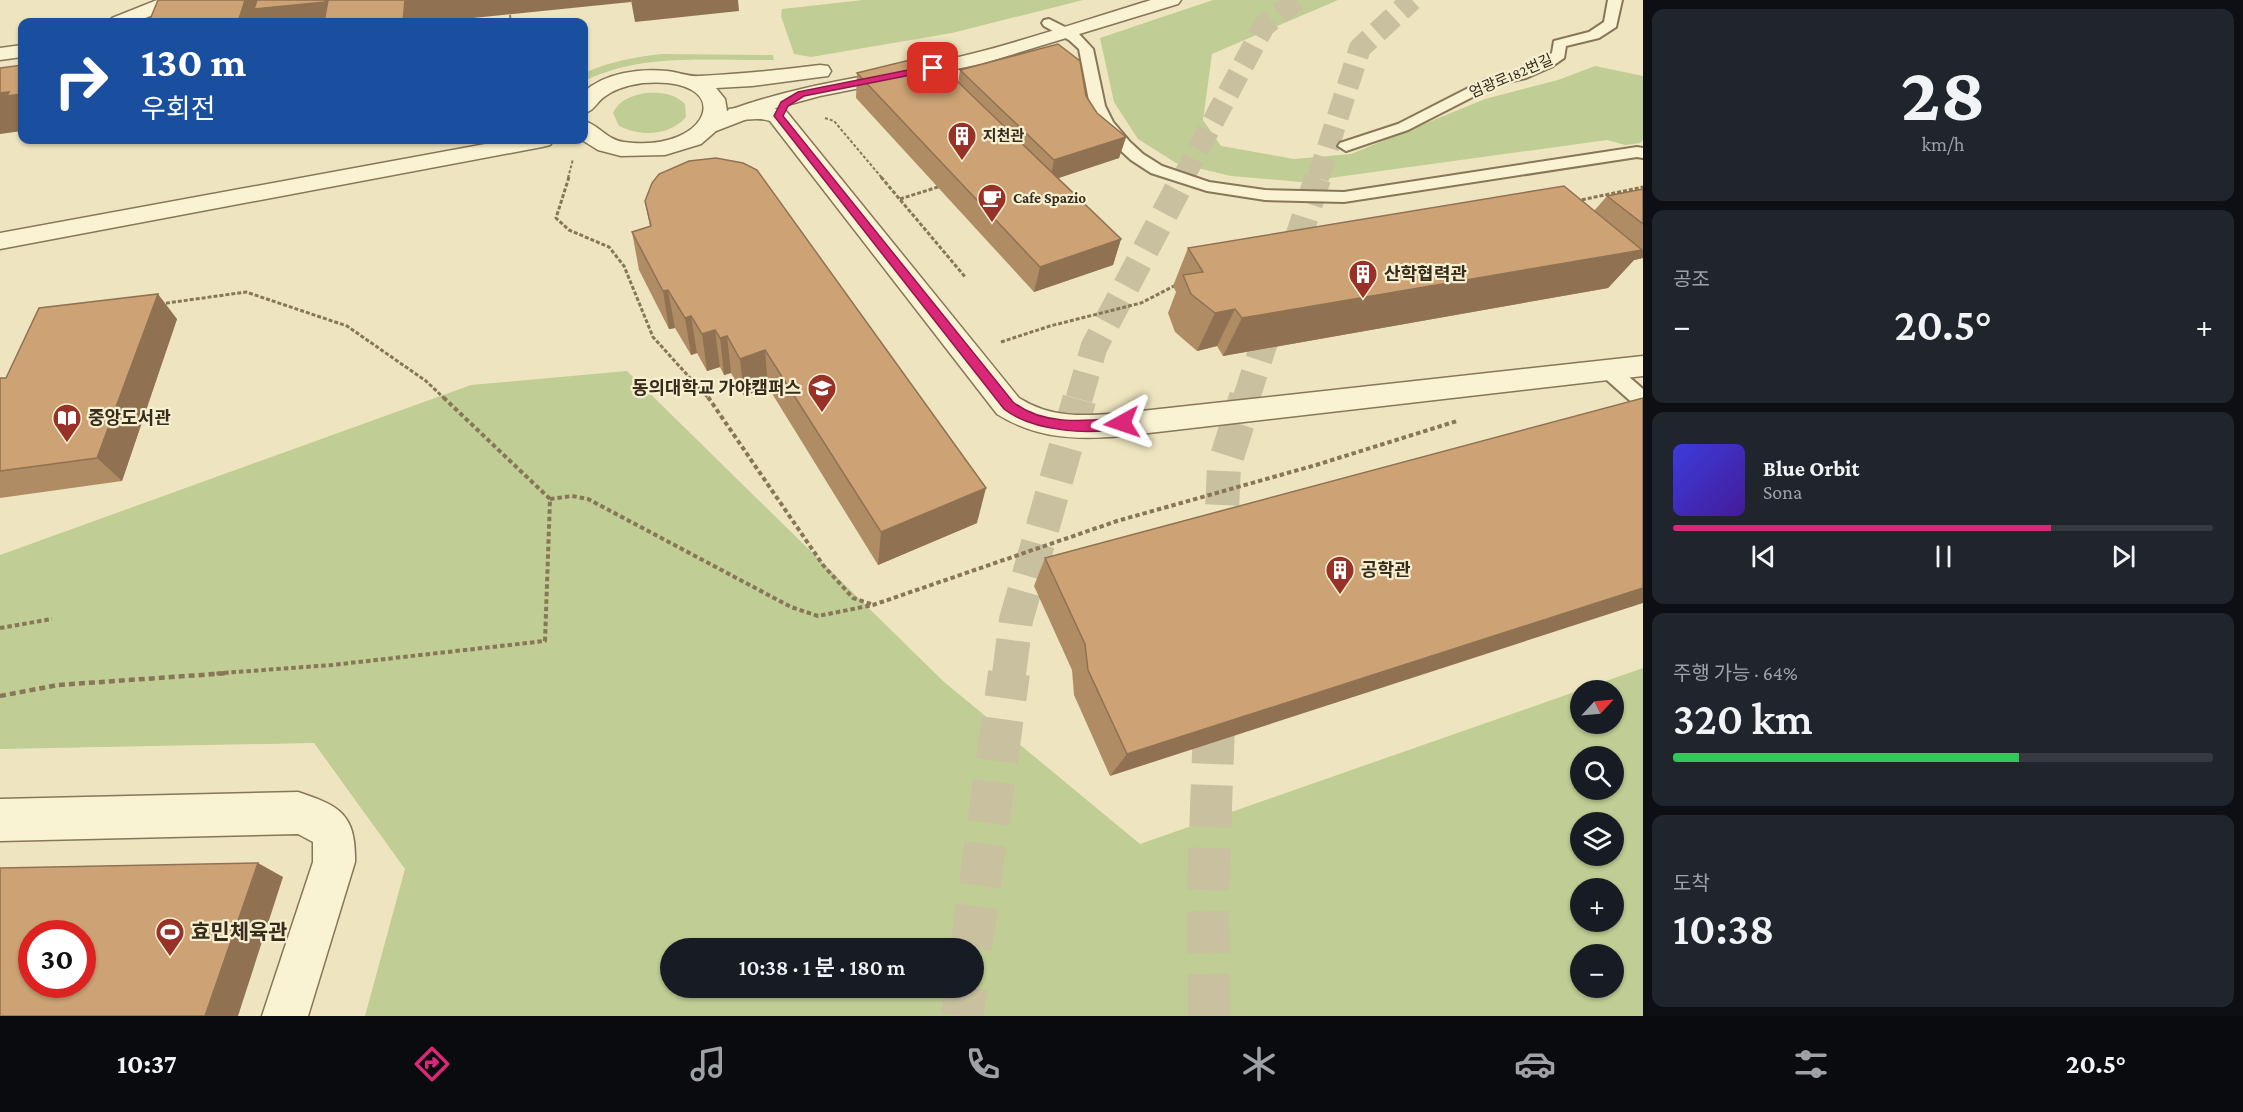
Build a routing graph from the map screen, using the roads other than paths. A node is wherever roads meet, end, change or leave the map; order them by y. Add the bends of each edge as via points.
1 (174, 0) edge
2 (1131, 0) edge
3 (1171, 0) edge
4 (1615, 0) edge
5 (129, 18) edge
6 (1057, 28) junction
7 (18, 52) edge
8 (0, 54) edge
9 (692, 83) junction
10 (801, 94) junction
11 (588, 102) edge
12 (737, 114) junction
13 (778, 116) junction
14 (707, 127) junction
15 (588, 134) edge
16 (431, 144) edge
17 (521, 144) edge
18 (1346, 146) dead end
19 (1643, 153) edge
20 (0, 224) edge
21 (0, 242) edge
22 (1643, 366) edge
23 (1607, 369) junction
24 (1643, 402) edge
25 (0, 820) edge
26 (285, 1016) edge

1 - 5 street
2 - 6 street
3 - 6 street
4 - 18 lane, 엄광로182번길 via 1611,24 1594,35 1559,44 1559,55 1546,64 1491,82 1403,127
6 - 9 street via 790,75
6 - 10 street via 974,60 870,87
6 - 19 lane via 1086,50 1101,112 1112,131 1138,158 1170,175 1215,188 1277,197 1345,197
7 - 8 street
9 - 11 street via 671,77 630,78 611,84
9 - 14 street via 713,98 716,110
10 - 12 street
10 - 13 street via 784,104
12 - 13 street
12 - 14 street
13 - 23 street via 1008,406 1035,421 1082,426 1161,420
14 - 15 street via 679,144 656,149 609,146
16 - 20 street
17 - 21 street
22 - 23 street
23 - 24 lane
25 - 26 street via 298,813 323,820 335,844 334,862

